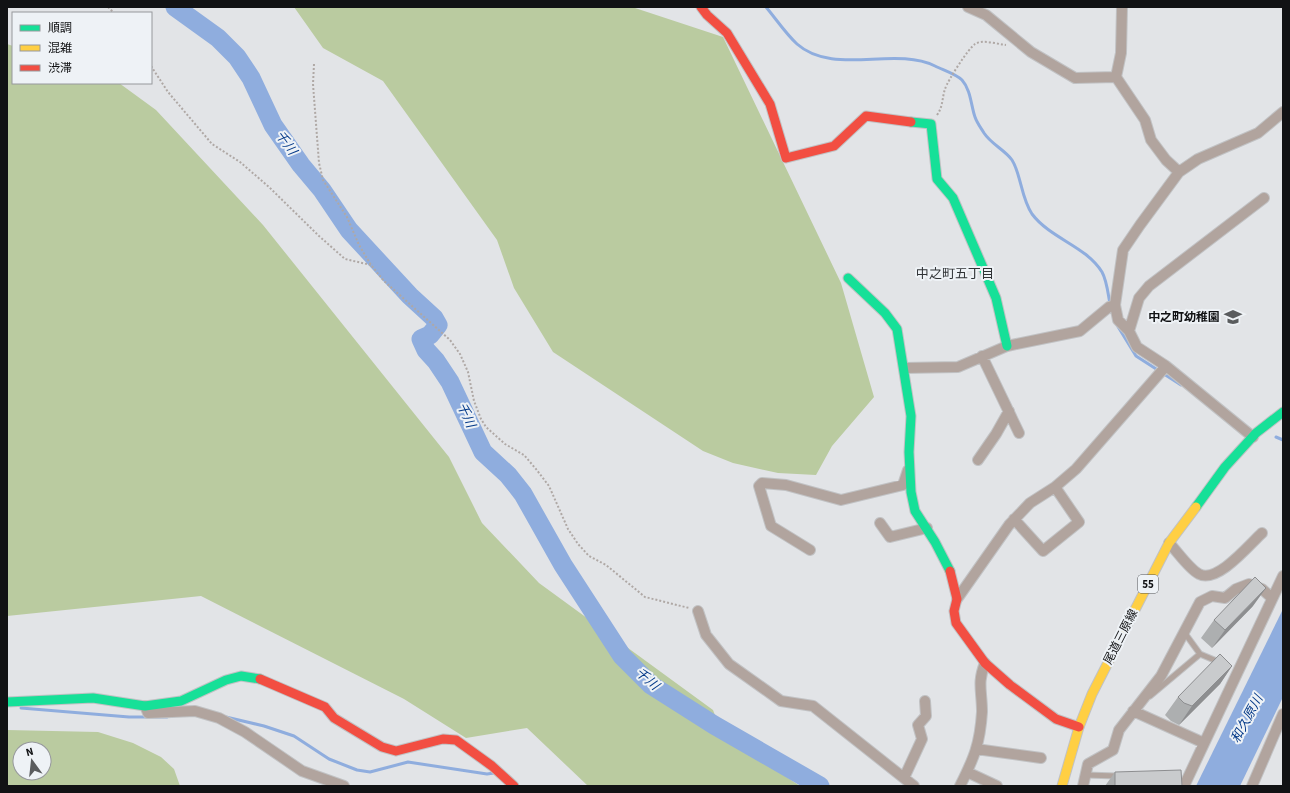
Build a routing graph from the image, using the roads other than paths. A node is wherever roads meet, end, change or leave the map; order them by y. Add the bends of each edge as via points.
1 (701, 7) edge
2 (968, 7) edge
3 (1122, 7) edge
4 (1116, 77) junction
5 (1283, 112) edge
6 (1179, 172) junction
7 (1264, 198) dead end
8 (848, 278) dead end
9 (1115, 306) junction
10 (1129, 331) junction
11 (1007, 346) junction
12 (982, 356) junction
13 (1166, 366) junction
14 (904, 368) junction
15 (1009, 411) junction
16 (1283, 412) edge
17 (1020, 433) dead end
18 (1253, 438) junction
19 (978, 460) dead end
20 (909, 464) junction
21 (1055, 487) junction
22 (1014, 519) junction
23 (880, 523) dead end
24 (927, 528) junction
25 (1262, 533) dead end
26 (1169, 543) junction
27 (810, 550) dead end
28 (1283, 576) edge
29 (1272, 598) junction
30 (957, 599) junction
31 (698, 611) road end
32 (1184, 632) junction
33 (1200, 654) junction
34 (985, 663) junction
35 (1225, 665) edge
36 (925, 701) dead end
37 (7, 702) edge
38 (144, 706) junction
39 (1133, 711) junction
40 (1283, 714) edge
41 (1079, 727) junction
42 (1204, 743) junction
43 (976, 749) junction
44 (1041, 758) dead end
45 (967, 772) junction
46 (1086, 775) junction
47 (1126, 776) edge
48 (904, 778) junction
49 (1185, 780) edge
50 (344, 786) edge
51 (514, 786) edge
52 (914, 786) edge
53 (960, 786) edge
54 (997, 786) edge
55 (1062, 786) edge
56 (1083, 786) edge
57 (1252, 786) edge

1 - 11 street via 727,33 770,104 786,158 834,146 866,116 931,124 937,179 953,198 996,298
2 - 4 street via 986,15 1032,52 1075,78
3 - 4 street via 1121,54
4 - 6 street via 1145,120 1151,140
5 - 6 street via 1258,133 1198,159
6 - 9 street via 1123,250
7 - 10 street via 1150,286 1139,298
8 - 14 street via 885,313 897,329
9 - 10 street via 1118,320
9 - 11 street via 1109,307 1080,330
10 - 13 street via 1137,347
11 - 12 street
12 - 14 street via 958,367
12 - 15 street
13 - 18 street
13 - 21 street via 1076,469
14 - 20 street via 911,416
15 - 17 street
15 - 19 street
16 - 18 street, 尾道三原線 / 55
18 - 26 street, 尾道三原線 / 55 via 1225,467
20 - 24 street via 915,511
20 - 27 street via 903,485 841,500 786,484 762,483 759,486 771,526
21 - 22 street via 1030,503
21 - 22 street via 1079,522 1043,551
22 - 30 street
23 - 24 street via 890,538
24 - 30 street via 948,568
25 - 26 street via 1219,573 1207,577 1198,574
26 - 41 street, 尾道三原線 / 55 via 1092,694
28 - 29 street
29 - 32 street via 1262,589 1249,584 1236,589 1225,598 1212,596 1200,602
29 - 42 street via 1235,669
30 - 34 street via 954,611 956,623
31 - 48 street via 706,635 729,664 781,701 813,706
32 - 33 lane
32 - 39 street via 1161,676
33 - 35 lane
33 - 39 lane
34 - 41 street via 1056,719
34 - 43 street via 980,676 982,710
36 - 48 street via 926,716 918,725 922,739
37 - 38 street via 93,698
38 - 50 street via 148,713 195,711 219,718 246,732 302,771
38 - 51 street via 181,701 226,680 241,676 254,677 325,707 334,718 382,747 396,751 443,739 456,740
39 - 42 street
39 - 46 street via 1119,730 1114,750 1088,764
40 - 57 street
41 - 55 street, 尾道三原線 / 55
42 - 49 street
43 - 44 street
43 - 45 street
45 - 53 street
45 - 54 street
46 - 47 lane
46 - 56 street
48 - 52 street

